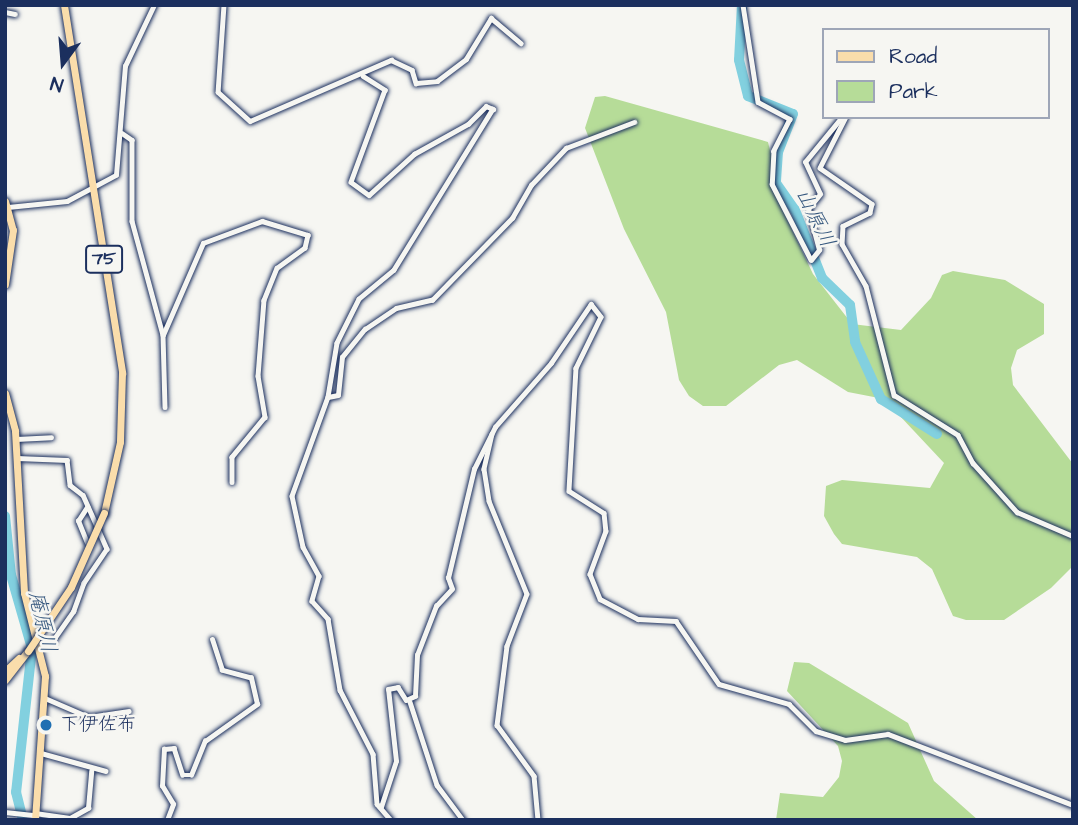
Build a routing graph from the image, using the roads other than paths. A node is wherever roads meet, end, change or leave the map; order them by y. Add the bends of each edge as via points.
1 (64, 5) edge
2 (154, 5) edge
3 (224, 5) edge
4 (743, 5) edge
5 (5, 12) edge
6 (15, 14) dead end
7 (521, 43) dead end
8 (363, 76) junction
9 (842, 119) edge
10 (843, 119) edge
11 (634, 122) dead end
12 (122, 133) junction
13 (92, 188) junction
14 (7, 204) edge
15 (5, 284) edge
16 (163, 335) junction
17 (5, 393) edge
18 (328, 397) junction
19 (165, 407) dead end
20 (491, 433) junction
21 (51, 437) dead end
22 (16, 439) junction
23 (17, 458) junction
24 (232, 482) dead end
25 (88, 506) junction
26 (1073, 536) edge
27 (87, 543) dead end
28 (212, 640) dead end
29 (40, 644) junction
30 (27, 651) junction
31 (5, 671) edge
32 (5, 680) edge
33 (44, 697) junction
34 (410, 701) junction
35 (129, 711) dead end
36 (41, 752) junction
37 (90, 771) junction
38 (106, 771) dead end
39 (1073, 805) edge
40 (381, 807) junction
41 (5, 812) edge
42 (35, 816) edge
43 (167, 820) edge
44 (391, 820) edge
45 (463, 820) edge
46 (538, 820) edge

1 - 13 main road, 75
2 - 12 street via 130,46
3 - 8 street via 218,92 242,118 258,119 285,102
4 - 9 street via 758,102 790,119 774,150 772,184 811,260 819,250 808,209 820,194 805,162
5 - 6 street
7 - 8 street via 491,18 466,59 437,81 416,83 412,70 391,60
8 - 18 street via 385,90 351,182 369,195 414,154 468,124 486,106 494,109 394,270 359,299 337,343
10 - 26 street via 820,168 872,204 870,213 843,226 842,244 866,286 894,395 958,435 973,463 1017,512
11 - 18 street via 566,148 531,185 512,218 432,300 396,308 365,329 342,356 338,395
12 - 13 street via 120,168
12 - 16 street via 132,139 132,221
13 - 14 street via 67,201
13 - 30 main road, 75, bridge via 122,373 120,442 104,513 71,587
14 - 15 main road via 13,230
16 - 19 street
16 - 24 street via 203,243 262,221 309,235 305,248 277,268 264,300 258,376 265,417 232,457
17 - 22 main road
18 - 40 street via 293,505 319,576 312,601 328,619 340,690 373,754
20 - 34 street via 469,486 448,578 452,589 430,620
20 - 39 street via 524,387 551,363 587,307 595,305 601,317 576,368 569,412 569,480 571,496 604,513 606,531 590,574 600,599 638,619 676,621 719,684 789,704 816,731 845,740 888,734
20 - 46 street via 484,469 489,501 527,594 507,646 497,725 534,776
21 - 22 street
22 - 23 main road
23 - 25 street via 66,460 70,485
23 - 29 main road via 24,593
25 - 27 street via 78,521
25 - 29 street via 107,549 53,641
28 - 43 street via 222,670 251,678 257,704 205,741 191,775 183,775 174,748 164,748 162,786 173,804
29 - 33 main road
30 - 31 main road, 75
30 - 32 main road, 75
33 - 35 street via 89,717
33 - 36 main road
34 - 40 street via 398,687 388,689 396,761
34 - 45 street via 437,785
36 - 37 street
36 - 42 main road
37 - 38 street
37 - 42 street via 88,808 70,818
40 - 44 street
41 - 42 street

